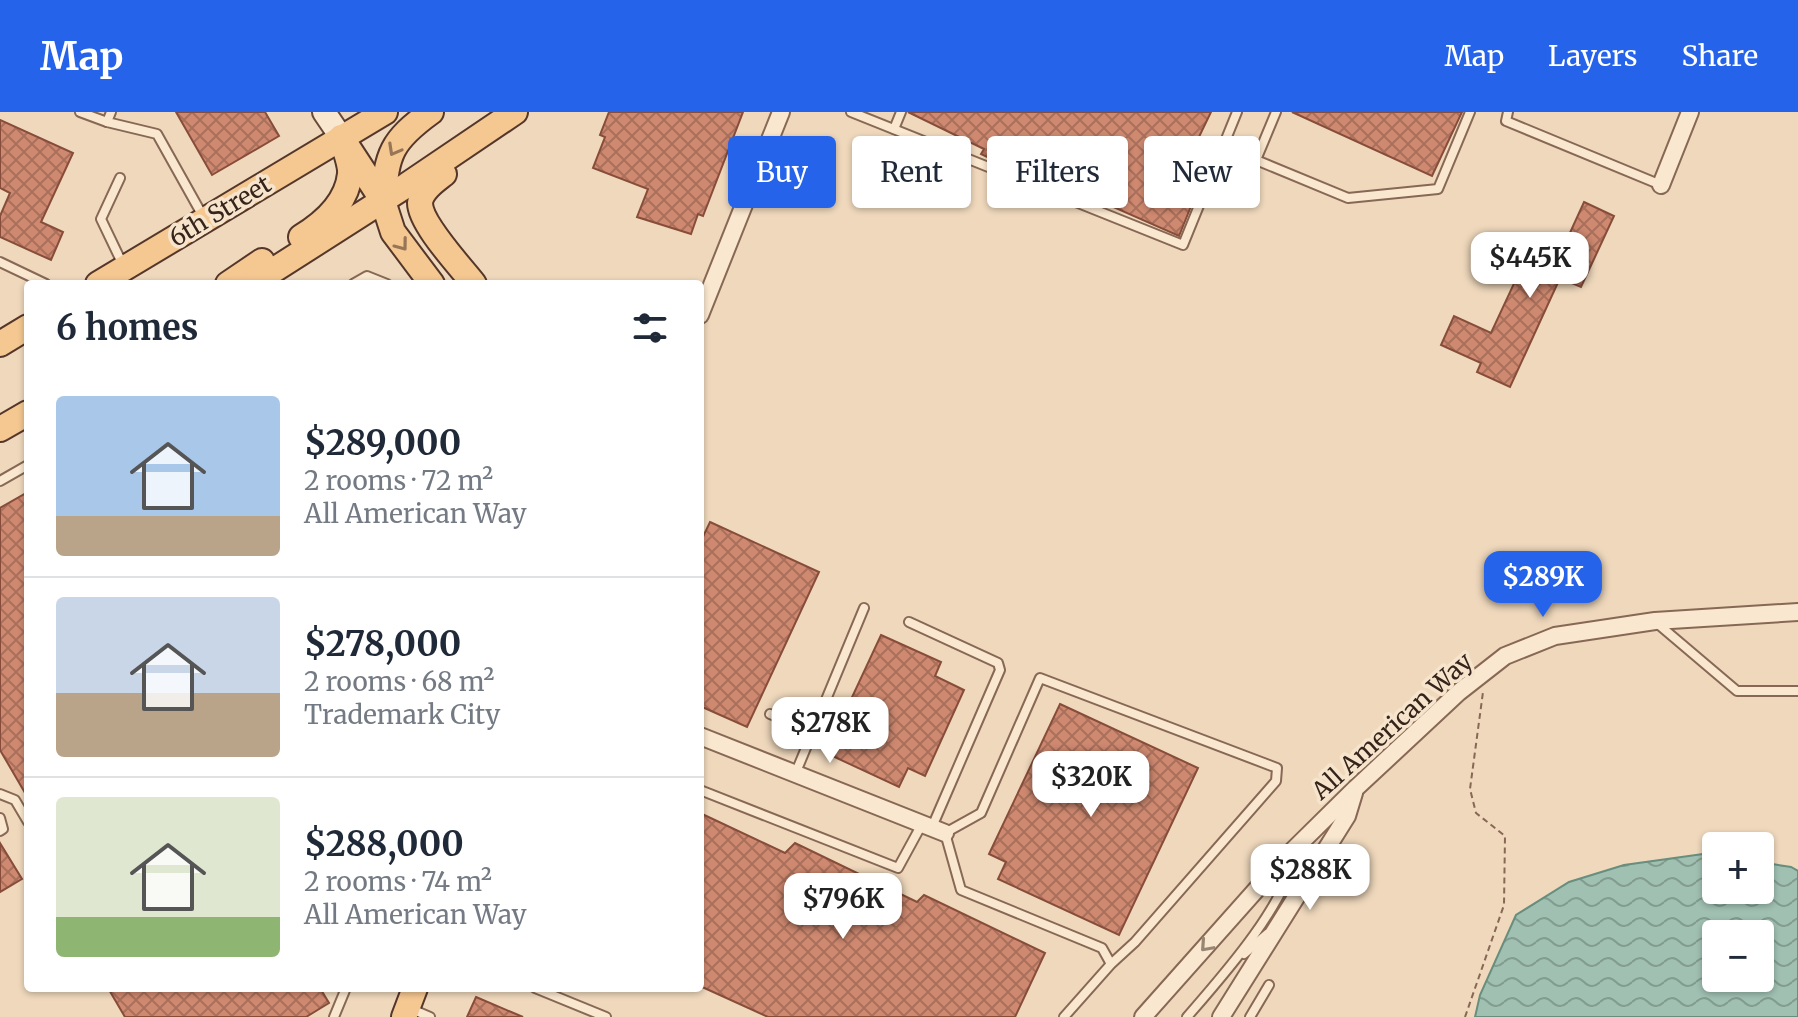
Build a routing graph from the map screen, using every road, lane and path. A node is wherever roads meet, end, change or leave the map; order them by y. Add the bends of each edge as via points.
1 (80, 112) edge
2 (111, 112) edge
3 (324, 112) edge
4 (385, 112) edge
5 (431, 112) edge
6 (781, 112) edge
7 (851, 112) edge
8 (901, 112) edge
9 (1237, 112) edge
10 (1276, 112) edge
11 (1470, 112) edge
12 (1508, 112) edge
13 (1690, 112) edge
14 (510, 116) edge
15 (107, 122) junction
16 (894, 129) junction
17 (341, 137) junction
18 (120, 178) dead end
19 (1661, 185) joint
20 (383, 201) junction
21 (205, 220) junction
22 (0, 262) edge
23 (118, 276) edge
24 (38, 280) edge
25 (234, 280) edge
26 (258, 280) edge
27 (429, 280) edge
28 (456, 280) edge
29 (471, 280) edge
30 (704, 305) edge
31 (24, 329) edge
32 (0, 344) edge
33 (24, 415) edge
34 (0, 429) edge
35 (24, 467) edge
36 (0, 481) edge
37 (864, 608) dead end
38 (1798, 612) edge
39 (1655, 621) junction
40 (909, 622) dead end
41 (1486, 671) junction
42 (1798, 691) edge
43 (770, 714) dead end
44 (813, 732) junction
45 (704, 738) edge
46 (796, 772) junction
47 (1356, 788) junction
48 (704, 792) edge
49 (0, 794) edge
50 (24, 815) edge
51 (0, 818) edge
52 (933, 828) junction
53 (0, 831) edge
54 (1299, 845) junction
55 (1278, 925) junction
56 (1234, 962) junction
57 (1111, 964) junction
58 (1269, 985) dead end
59 (344, 992) edge
60 (545, 992) edge
61 (334, 1017) edge
62 (606, 1017) edge
63 (1064, 1017) edge
64 (1143, 1017) edge
65 (1187, 1017) edge
66 (1221, 1017) edge
67 (1250, 1017) edge
68 (1465, 1017) edge

1 - 15 lane
2 - 15 lane
3 - 17 main road
4 - 17 main road, 6th Street
5 -> 20 main road via 393,146
6 - 30 street
7 - 16 lane
8 - 16 lane
9 - 16 lane via 1183,245
10 - 11 lane via 1256,160 1348,198 1438,189
12 - 19 lane via 1506,121
13 - 19 street
14 - 20 main road
14 - 29 main road via 431,184 420,203 428,225
15 - 21 lane via 157,134
17 - 20 main road
17 - 21 main road, 6th Street
17 - 25 main road via 351,172 342,201 316,227
18 - 23 lane via 101,219
20 - 26 main road
20 -> 27 main road via 393,232
20 - 28 main road via 410,217
21 - 23 main road, 6th Street
22 - 24 lane
31 - 32 main road
33 - 34 main road
35 - 36 lane
37 - 44 lane
38 - 39 street, All American Way
39 - 41 street, All American Way via 1555,636 1505,656
39 - 42 lane via 1737,691
40 - 52 lane via 998,663 1000,670
41 - 47 street, All American Way
41 - 68 path via 1470,789 1476,813 1505,836 1504,905
43 - 44 lane
44 - 46 lane
45 - 46 street
46 - 52 street
47 - 54 street, All American Way
47 - 55 street via 1347,816
48 - 52 lane via 898,868
49 - 50 lane via 15,800
51 - 53 lane
52 - 57 lane via 961,890 1102,948
52 - 57 lane via 981,813 1040,678 1277,768 1276,781
54 - 56 lane via 1292,871
54 -> 64 street, All American Way
55 - 56 lane
55 - 66 street
56 - 65 lane
57 - 63 lane
58 - 67 lane
59 - 61 lane
60 - 62 lane

